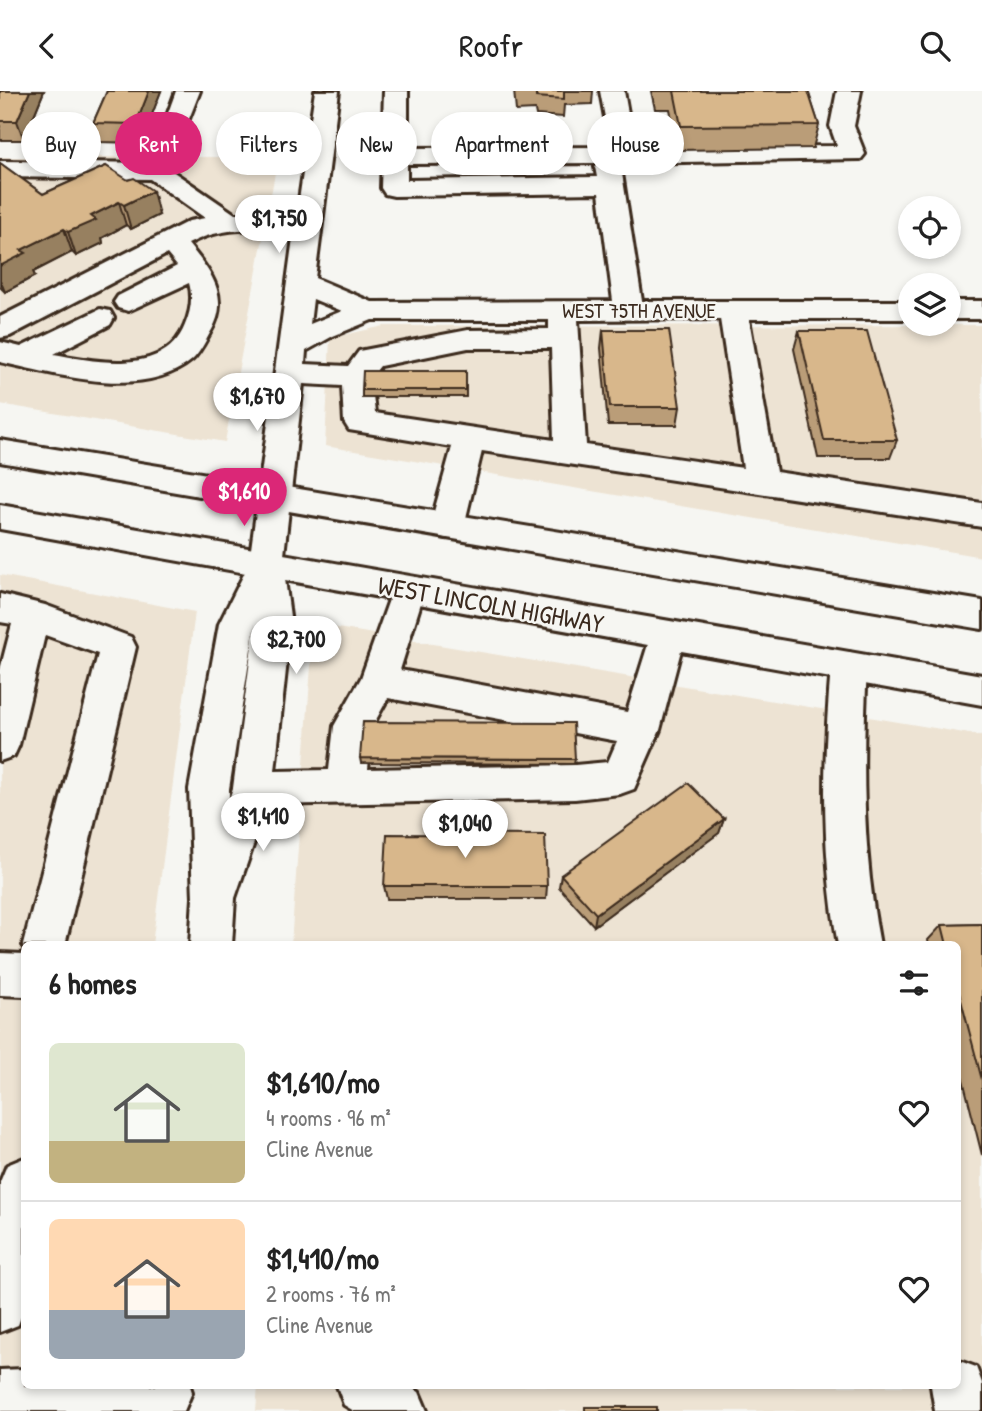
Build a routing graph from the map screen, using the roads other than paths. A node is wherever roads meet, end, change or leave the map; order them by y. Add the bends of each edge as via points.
1 (188, 91) edge
2 (327, 91) edge
3 (396, 91) edge
4 (612, 91) edge
5 (849, 91) edge
6 (180, 112) edge
7 (396, 112) edge
8 (616, 112) edge
9 (587, 155) edge
10 (684, 155) edge
11 (417, 156) edge
12 (0, 169) edge
13 (395, 175) edge
14 (609, 175) edge
15 (611, 185) junction
16 (229, 222) junction
17 (308, 222) junction
18 (171, 241) junction
19 (194, 269) junction
20 (300, 282) junction
21 (0, 298) edge
22 (128, 302) dead end
23 (629, 310) junction
24 (733, 310) junction
25 (898, 310) edge
26 (961, 310) edge
27 (982, 310) edge
28 (369, 311) junction
29 (100, 318) dead end
30 (12, 323) edge
31 (564, 324) junction
32 (12, 354) edge
33 (291, 360) junction
34 (356, 376) junction
35 (470, 438) junction
36 (0, 451) edge
37 (572, 454) junction
38 (761, 482) junction
39 (275, 498) junction
40 (982, 515) edge
41 (0, 517) edge
42 (447, 526) junction
43 (266, 564) junction
44 (408, 590) junction
45 (16, 612) edge
46 (982, 615) edge
47 (667, 635) junction
48 (849, 667) junction
49 (378, 681) junction
50 (982, 690) edge
51 (641, 730) junction
52 (0, 745) edge
53 (346, 787) junction
54 (253, 788) junction
55 (214, 898) junction
56 (45, 941) edge
57 (211, 941) edge
58 (858, 941) edge
59 (0, 974) edge
60 (21, 975) edge
61 (21, 1198) edge
62 (0, 1307) edge
63 (367, 1389) edge
64 (958, 1389) edge
65 (166, 1396) edge
66 (2, 1401) edge
67 (400, 1411) edge
68 (962, 1411) edge

1 - 6 street
2 - 17 street
3 - 7 street
4 - 8 street
5 - 10 street via 842,126 852,154
9 - 11 street
12 - 16 street via 156,171
13 - 15 street via 394,188
14 - 15 street
15 - 23 street
16 - 17 street
16 - 18 street via 199,227
17 - 20 street
18 - 19 street
18 - 30 street
19 - 22 street
19 - 32 street via 205,284 206,313 195,339 155,367 135,373 101,373
20 - 28 street, WEST 75TH AVENUE
20 - 33 street
21 - 30 street
23 - 24 street, WEST 75TH AVENUE
23 - 31 street, WEST 75TH AVENUE
24 - 25 street, WEST 75TH AVENUE
24 - 38 street
26 - 27 street
28 - 31 street, WEST 75TH AVENUE
28 - 33 street, WEST 75TH AVENUE via 323,329
29 - 32 street
31 - 34 street via 370,358
31 - 37 street
33 - 34 street
33 - 39 street
34 - 35 street via 360,422
35 - 37 street
35 - 42 street
36 - 39 street
37 - 38 street
38 - 40 street
39 - 42 street
39 - 43 street
41 - 43 street, WEST LINCOLN HIGHWAY
42 - 46 street
43 - 44 street, WEST LINCOLN HIGHWAY
43 - 54 street via 273,624
43 - 55 street via 237,624 209,789
44 - 47 street, WEST LINCOLN HIGHWAY
44 - 49 street
45 - 52 street
45 - 56 street via 118,647
47 - 48 street, WEST LINCOLN HIGHWAY
47 - 51 street
48 - 50 street, WEST LINCOLN HIGHWAY
48 - 58 street via 842,821 844,864
49 - 51 street
49 - 53 street via 354,726
51 - 53 street via 620,777
53 - 54 street
54 - 55 street
55 - 57 street
59 - 60 street
61 - 62 street
63 - 67 street
64 - 68 street
65 - 66 street

